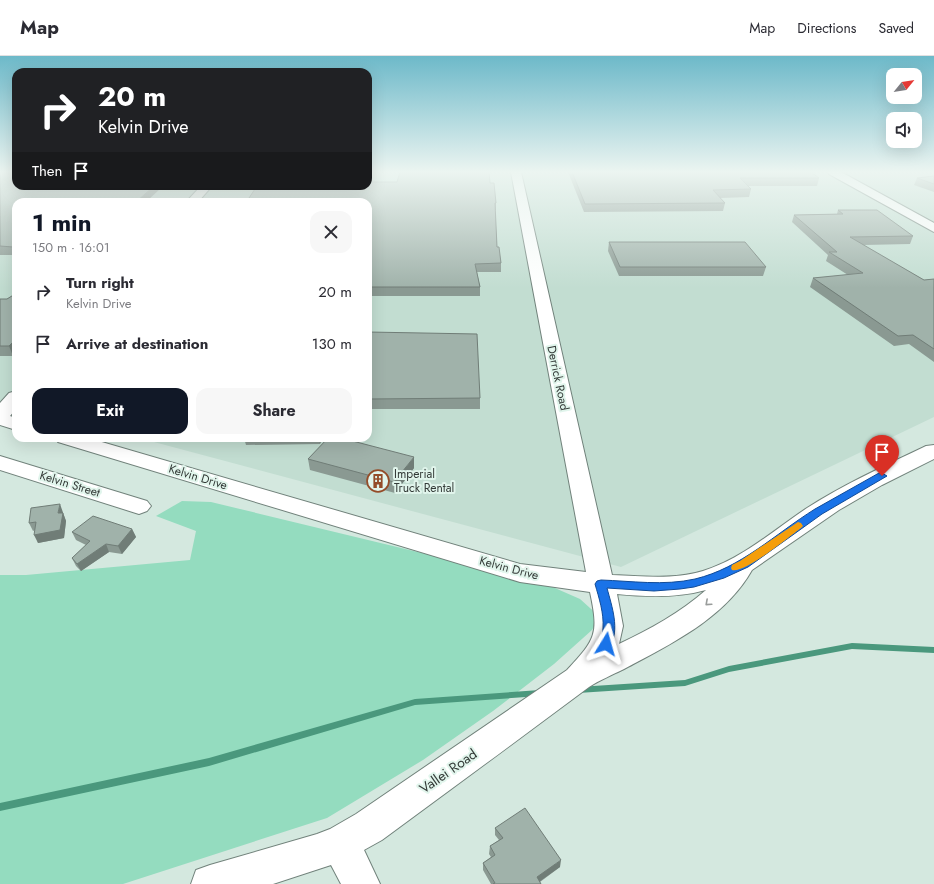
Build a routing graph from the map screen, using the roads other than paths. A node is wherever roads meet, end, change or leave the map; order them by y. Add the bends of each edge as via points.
1 (524, 211) edge
2 (903, 211) edge
3 (934, 228) edge
4 (12, 401) edge
5 (0, 414) edge
6 (0, 419) edge
7 (12, 423) edge
8 (78, 442) edge
9 (934, 451) edge
10 (0, 463) edge
11 (139, 506) dead end
12 (744, 564) junction
13 (601, 584) junction
14 (578, 679) junction
15 (340, 843) junction
16 (210, 884) edge
17 (361, 884) edge

1 - 13 street, Derrick Road
2 - 3 street
4 - 5 street
6 - 7 street
8 - 13 street, Kelvin Drive via 520,573
9 - 12 street, Kelvin Drive via 895,468 818,512
10 - 11 street, Kelvin Street
12 - 13 street, Kelvin Drive via 705,580 680,585 654,587
12 -> 14 street via 697,613 659,637
13 - 14 street, Vallei Road via 608,612 606,644
14 - 15 street, Vallei Road via 369,827
15 - 16 street, Vallei Road
15 - 17 street

